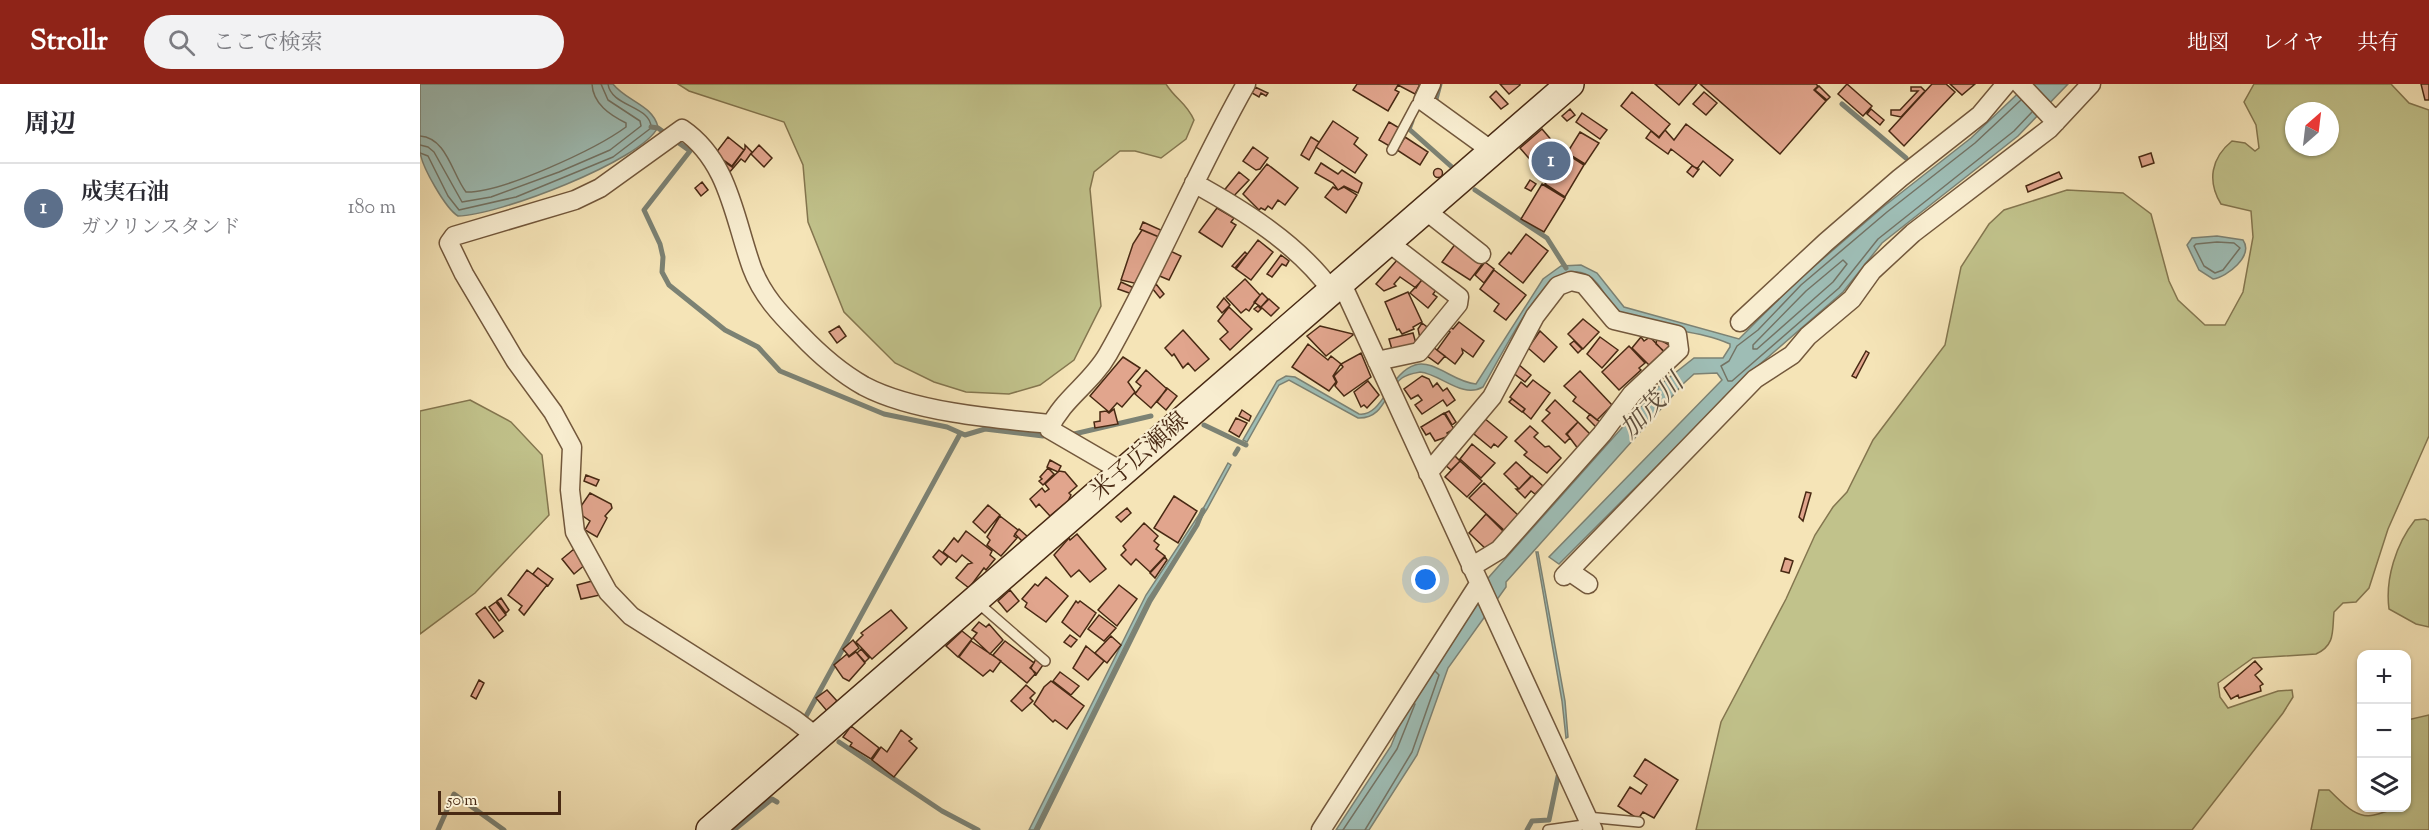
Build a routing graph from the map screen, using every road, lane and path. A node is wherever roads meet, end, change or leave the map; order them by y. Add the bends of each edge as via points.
1 (1246, 84) edge
2 (1431, 84) edge
3 (1570, 84) edge
4 (2006, 84) edge
5 (2020, 84) edge
6 (2091, 84) edge
7 (1423, 101) junction
8 (2056, 122) junction
9 (1392, 150) dead end
10 (1492, 152) junction
11 (1194, 183) junction
12 (1425, 210) junction
13 (1388, 242) junction
14 (1481, 254) dead end
15 (1337, 287) junction
16 (1740, 322) dead end
17 (1377, 361) junction
18 (1051, 424) junction
19 (1123, 472) junction
20 (1428, 473) junction
21 (1471, 567) junction
22 (1479, 584) junction
23 (1588, 584) dead end
24 (975, 600) junction
25 (1045, 661) dead end
26 (817, 737) junction
27 (1638, 822) dead end
28 (1590, 824) edge
29 (710, 830) edge
30 (1321, 830) edge
31 (1548, 830) edge

1 - 11 street
2 - 7 street
3 - 10 main road, 米子広瀬線
4 - 16 street via 1980,115 1842,227
5 - 8 street
6 - 8 street
7 - 9 lane via 1416,105
7 - 10 street
8 - 23 street via 1910,236 1872,272 1852,299 1792,355 1755,379 1567,574
10 - 12 main road, 米子広瀬線
11 - 15 street via 1242,211
11 - 18 street via 1108,355 1096,373 1056,412
12 - 13 main road, 米子広瀬線
12 - 14 street
13 - 15 main road, 米子広瀬線
13 - 17 street via 1459,297 1458,304 1419,352
15 - 17 street
15 - 19 main road, 米子広瀬線
17 - 20 street
18 - 19 street via 1049,429
18 - 26 street via 898,400 862,385 844,372 808,342 766,298 723,176 698,140 682,129 600,188 575,200 451,240 464,274 572,447 570,490 575,532 608,592 631,616
19 - 24 main road, 米子広瀬線
20 - 21 street
20 - 21 street via 1492,397 1535,316 1558,285 1571,280 1584,284 1614,320 1677,335 1679,350 1632,394 1602,434 1499,550
21 - 22 street
22 - 28 street
22 - 30 street
24 - 25 lane
24 - 26 main road, 米子広瀬線
26 - 29 main road, 米子広瀬線
27 - 28 lane
28 - 31 lane

